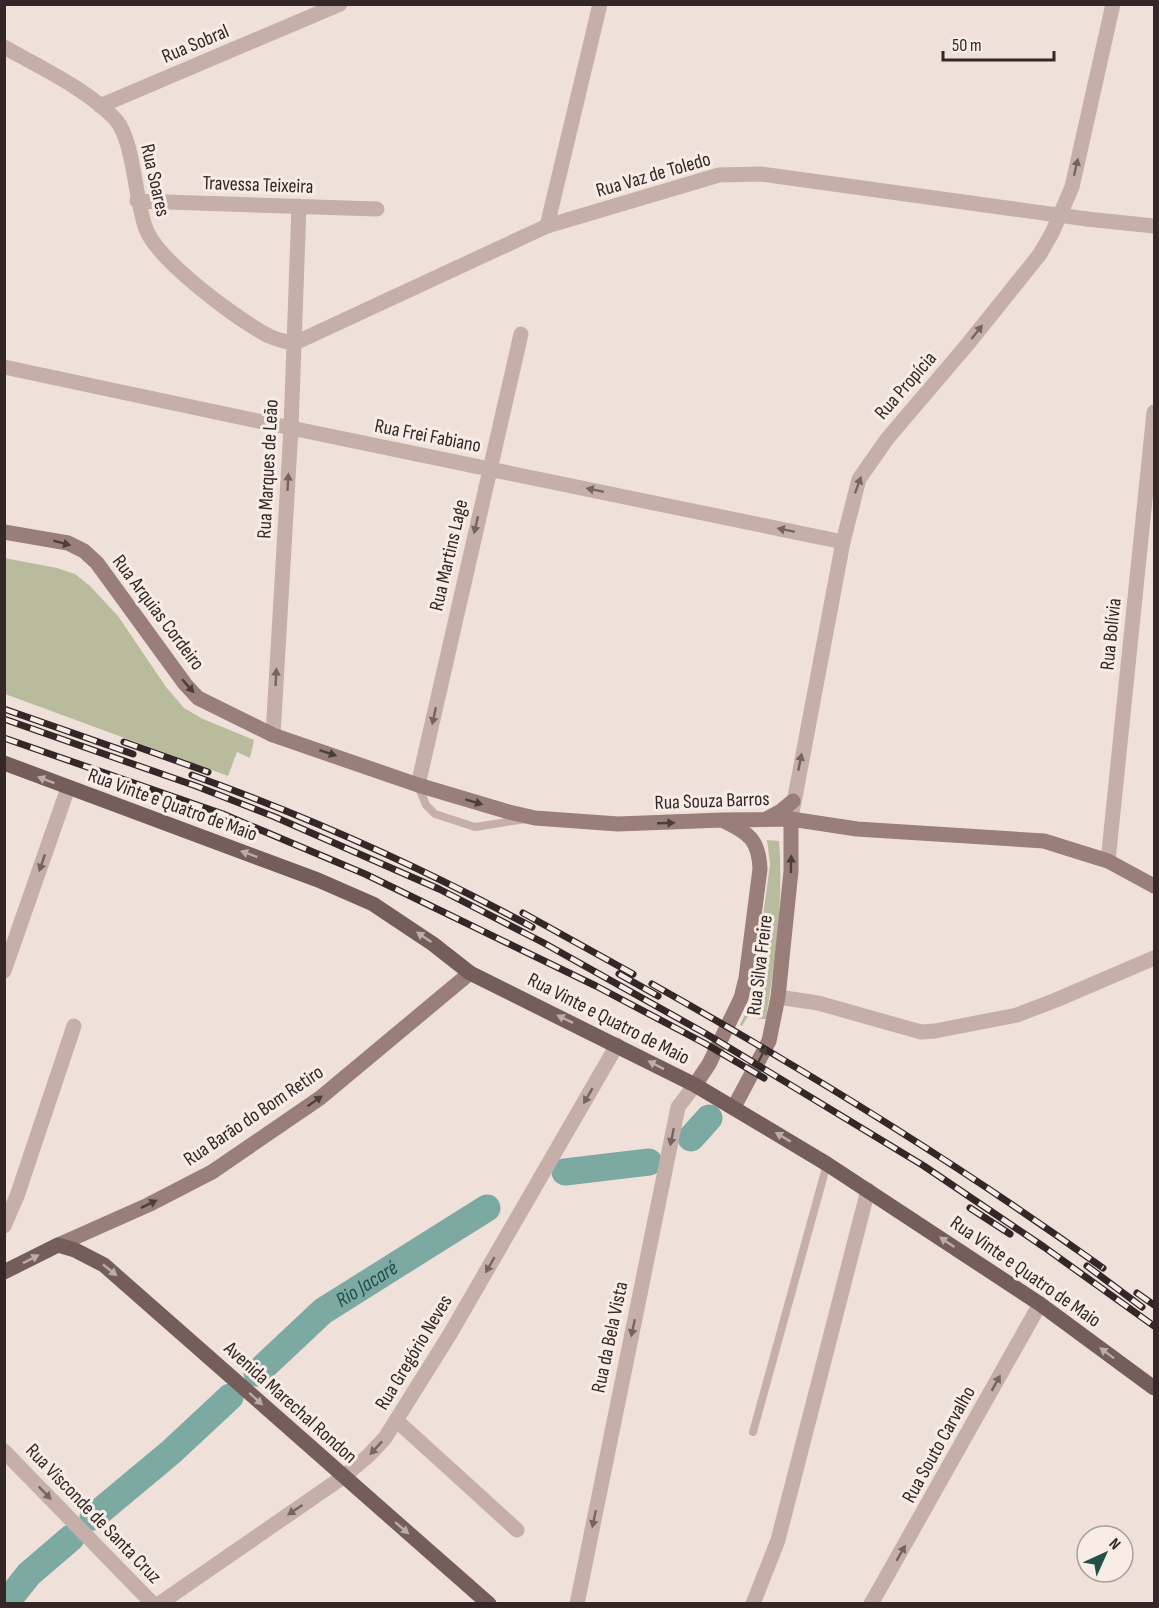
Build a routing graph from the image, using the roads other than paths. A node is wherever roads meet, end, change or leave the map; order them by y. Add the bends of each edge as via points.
1 (340, 4) edge
2 (600, 4) edge
3 (1113, 4) edge
4 (4, 47) edge
5 (100, 106) junction
6 (137, 201) junction
7 (299, 206) junction
8 (377, 209) dead end
9 (547, 226) junction
10 (1155, 226) edge
11 (521, 334) dead end
12 (295, 343) junction
13 (4, 367) edge
14 (1155, 412) edge
15 (291, 428) junction
16 (489, 468) junction
17 (1151, 472) edge
18 (4, 532) edge
19 (843, 542) junction
20 (273, 735) junction
21 (4, 763) edge
22 (418, 785) junction
23 (68, 788) junction
24 (793, 801) junction
25 (535, 818) junction
26 (765, 819) junction
27 (791, 819) junction
28 (722, 820) junction
29 (1108, 861) junction
30 (1155, 886) edge
31 (1155, 958) edge
32 (4, 971) edge
33 (470, 973) junction
34 (778, 997) junction
35 (74, 1026) dead end
36 (617, 1045) junction
37 (695, 1085) junction
38 (734, 1107) junction
39 (827, 1164) junction
40 (868, 1190) junction
41 (4, 1226) edge
42 (58, 1245) junction
43 (4, 1272) edge
44 (1040, 1304) junction
45 (1155, 1388) edge
46 (396, 1420) junction
47 (753, 1432) dead end
48 (4, 1451) edge
49 (343, 1477) junction
50 (517, 1530) dead end
51 (153, 1604) edge
52 (159, 1604) edge
53 (489, 1604) edge
54 (577, 1604) edge
55 (753, 1604) edge
56 (871, 1604) edge

1 - 5 street, Rua Sobral
2 - 9 street
19 -> 3 street, Rua Propícia via 859,479 869,464 1040,254 1052,233 1072,187
4 - 5 street, Rua Soares
5 - 6 street, Rua Soares via 117,121 125,140
6 - 7 street, Travessa Teixeira
6 - 12 street, Rua Soares via 152,243 181,272 252,326 271,337
7 - 8 street, Travessa Teixeira
7 - 12 street, Rua Marques de Leão
9 - 10 street, Rua Vaz de Toledo, bridge via 719,176 761,174
9 - 12 street, Rua Vaz de Toledo
11 - 16 street, Rua Martins Lage
12 - 15 street, Rua Marques de Leão
13 - 15 street, Rua Frei Fabiano
14 - 17 street, Rua Bolívia
15 - 16 street, Rua Frei Fabiano
20 -> 15 street, Rua Marques de Leão
19 -> 16 street, Rua Frei Fabiano
16 -> 22 street, Rua Martins Lage
17 - 29 street, Rua Bolívia
18 -> 20 main road, Rua Arquias Cordeiro via 68,543 84,551 198,698
24 -> 19 street, Rua Propícia
20 -> 22 main road, Rua Souza Barros
23 -> 21 main road, Rua Vinte e Quatro de Maio
22 -> 25 main road, Rua Souza Barros
22 - 25 lane via 426,805 435,814 475,827
23 -> 32 street
33 -> 23 main road, Rua Vinte e Quatro de Maio via 374,904
24 - 26 main road
24 - 27 street, Rua Propícia
25 -> 28 main road, Rua Souza Barros via 618,824
26 - 27 main road, Rua Souza Barros
26 - 28 main road, Rua Souza Barros
27 - 29 main road, Rua Souza Barros via 857,829 1044,841
34 -> 27 main road, Rua Silva Freire via 791,871
28 - 37 main road, Rua Silva Freire via 749,836 759,855 760,869 741,998
29 - 30 main road, Rua Souza Barros
31 - 34 street via 1017,1015 935,1031 921,1032 818,1003
36 -> 33 main road, Rua Vinte e Quatro de Maio
42 -> 33 main road, Rua Barão do Bom Retiro via 212,1172 320,1098
38 -> 34 main road, Rua Silva Freire via 769,1041
35 - 41 street
37 -> 36 main road, Rua Vinte e Quatro de Maio
36 -> 46 street, Rua Gregório Neves
37 - 38 main road, Rua Vinte e Quatro de Maio
37 -> 54 street, Rua da Bela Vista via 678,1107
39 -> 38 main road, Rua Vinte e Quatro de Maio
39 - 40 main road, Rua Vinte e Quatro de Maio
39 - 47 lane
44 -> 40 main road, Rua Vinte e Quatro de Maio
40 - 55 street via 778,1540
43 -> 42 main road, Rua Barão do Bom Retiro
42 -> 49 main road, Avenida Marechal Rondon via 104,1265
45 -> 44 main road, Rua Vinte e Quatro de Maio
56 -> 44 street, Rua Souto Carvalho
46 -> 49 street, Rua Gregório Neves via 385,1438
46 - 50 street
48 -> 51 street, Rua Visconde de Santa Cruz
49 -> 52 street, Rua Gregório Neves
49 -> 53 main road, Avenida Marechal Rondon

